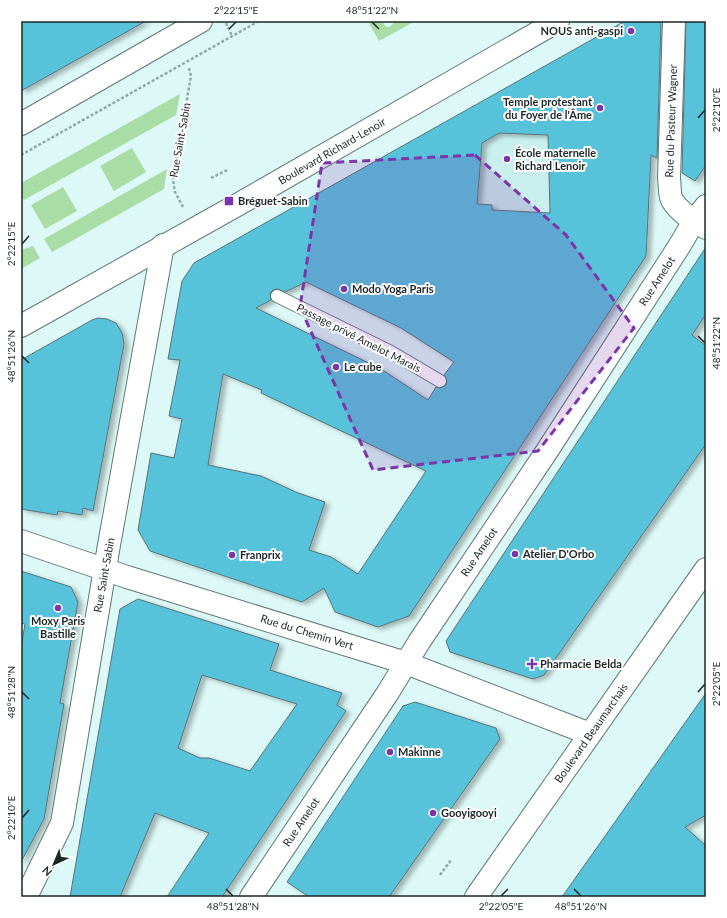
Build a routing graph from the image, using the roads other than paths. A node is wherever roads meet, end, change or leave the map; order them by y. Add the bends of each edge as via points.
1 (201, 21) edge
2 (558, 21) edge
3 (674, 21) edge
4 (21, 124) edge
5 (702, 218) edge
6 (163, 245) junction
7 (277, 296) dead end
8 (21, 326) edge
9 (440, 381) dead end
10 (21, 541) edge
11 (105, 569) junction
12 (706, 569) edge
13 (406, 663) junction
14 (590, 734) junction
15 (21, 896) edge
16 (25, 897) edge
17 (251, 897) edge
18 (476, 897) edge

1 - 4 street
2 - 6 street, Boulevard Richard-Lenoir
3 - 5 street, Rue du Pasteur Wagner via 669,178 672,198 680,210
5 - 13 street, Rue Amelot
6 - 8 street, Boulevard Richard-Lenoir
6 - 11 street, Rue Saint-Sabin
7 - 9 lane, Passage privé Amelot Marais via 391,352
10 - 11 street, Rue du Chemin Vert
11 - 13 street, Rue du Chemin Vert
11 - 16 street, Rue Saint-Sabin via 62,823
12 - 14 street, Boulevard Beaumarchais
13 - 14 street, Rue du Chemin Vert
13 - 17 street, Rue Amelot
14 - 18 street, Boulevard Beaumarchais
15 - 16 street

